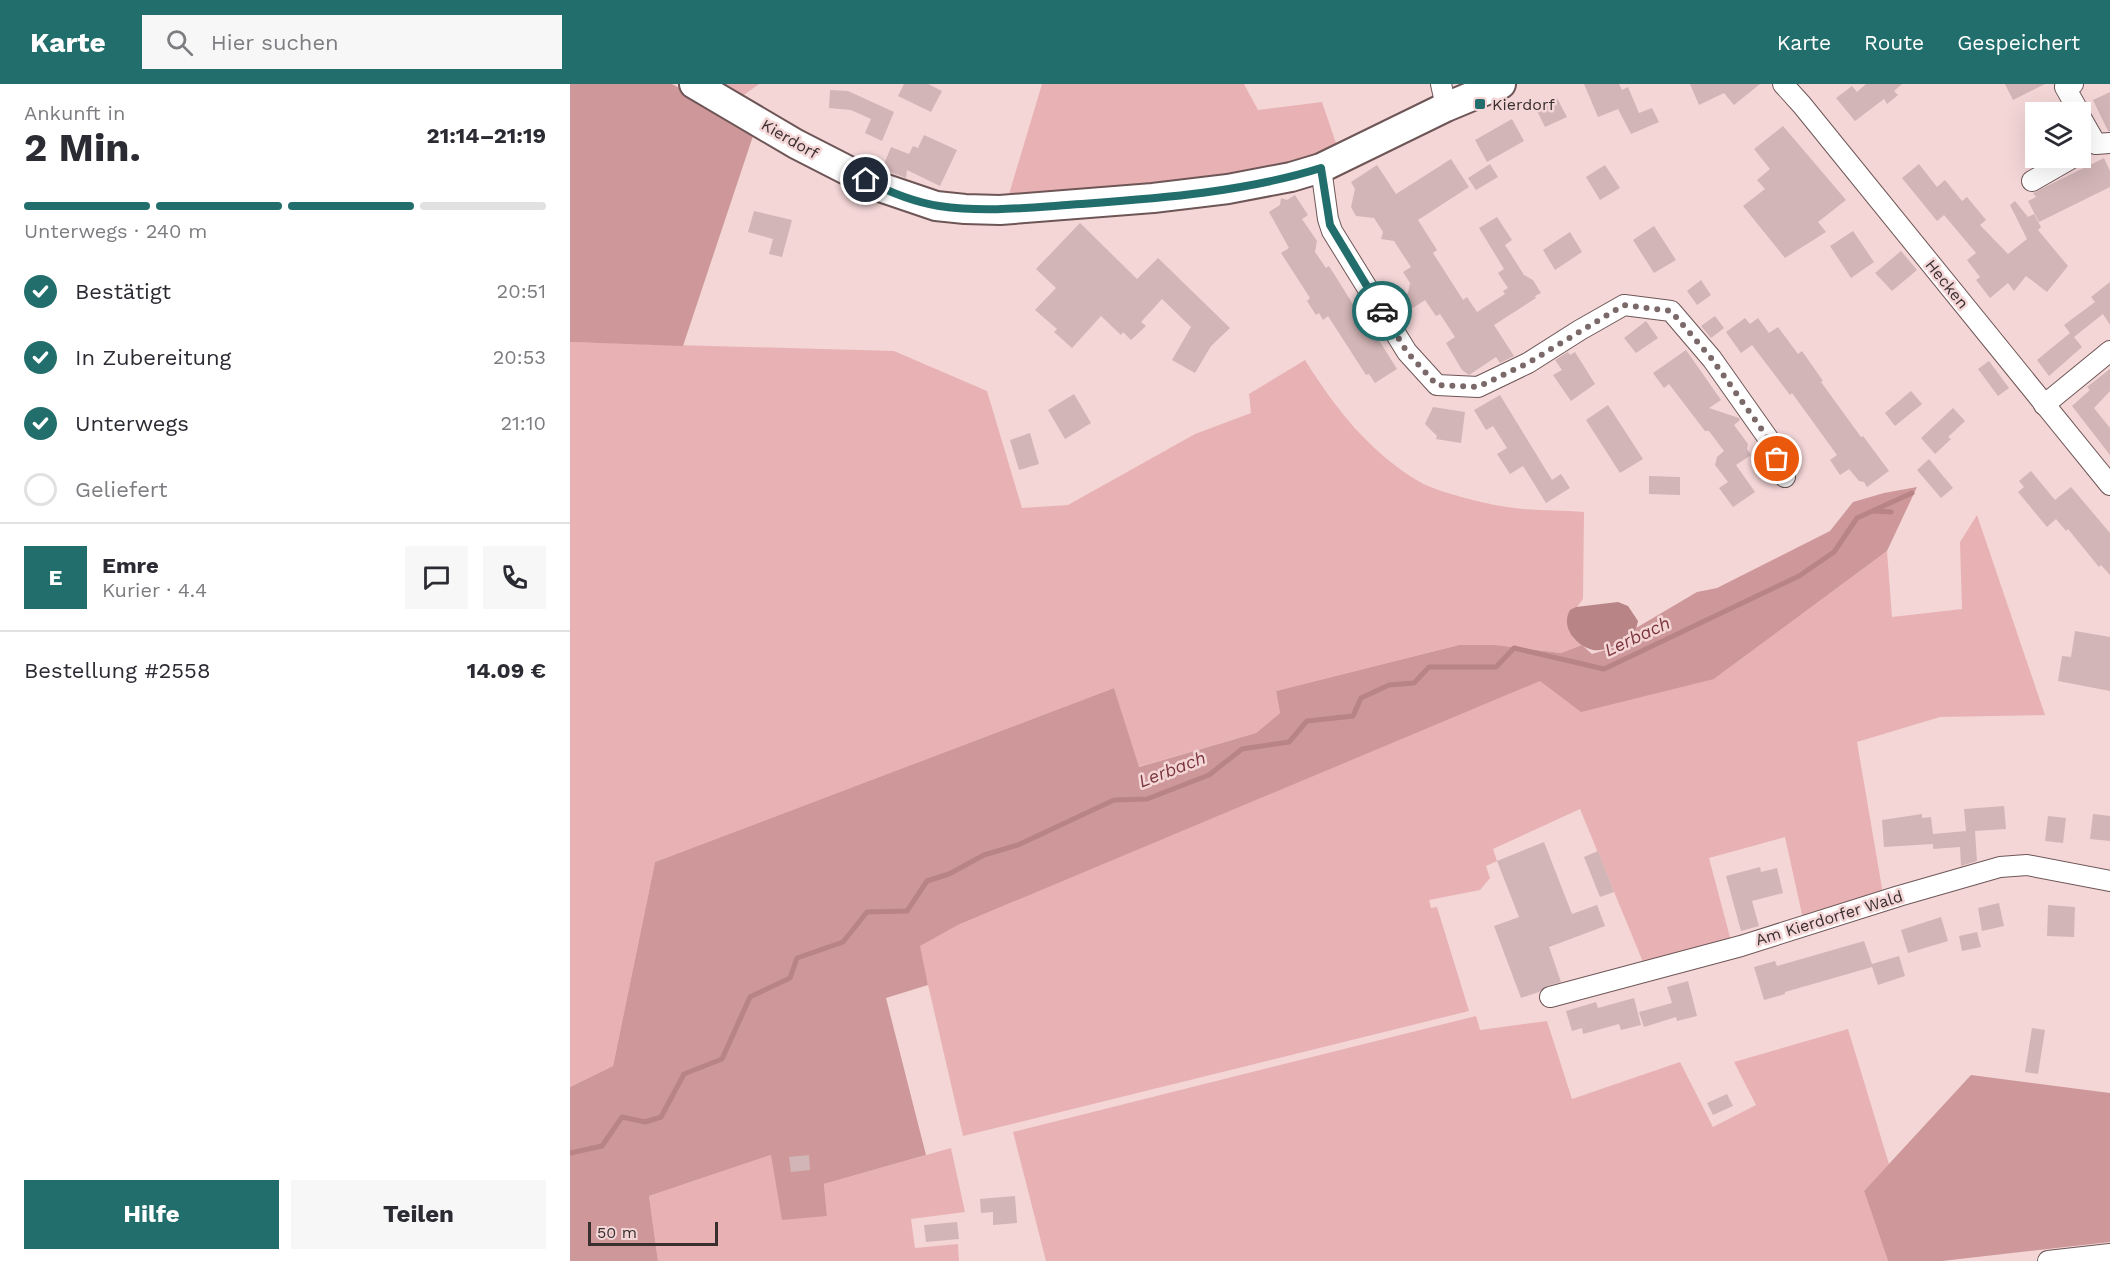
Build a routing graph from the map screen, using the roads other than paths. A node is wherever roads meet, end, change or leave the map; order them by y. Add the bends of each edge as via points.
1 (694, 84) edge
2 (1783, 84) edge
3 (2067, 85) edge
4 (1488, 89) edge
5 (1443, 95) edge
6 (2075, 102) edge
7 (1321, 168) junction
8 (2055, 168) edge
9 (2032, 181) dead end
10 (2110, 351) edge
11 (2044, 405) junction
12 (1785, 477) dead end
13 (2110, 485) edge
14 (2110, 881) edge
15 (1550, 997) dead end
16 (2110, 1254) edge
17 (2048, 1261) edge

1 - 7 main road, Kierdorf via 852,174 936,206 1000,210 1153,198 1228,189
2 - 11 street, Hecken
3 - 6 street
4 - 5 main road, Kierdorf
5 - 7 main road, Kierdorf
7 - 12 street via 1332,231 1407,352 1437,385 1478,387 1528,363 1624,305 1671,311 1712,359 1770,441
8 - 9 street
10 - 11 street
11 - 13 street, Hecken
14 - 15 street, Am Kierdorfer Wald via 2027,865 2000,867 1731,949
16 - 17 street

